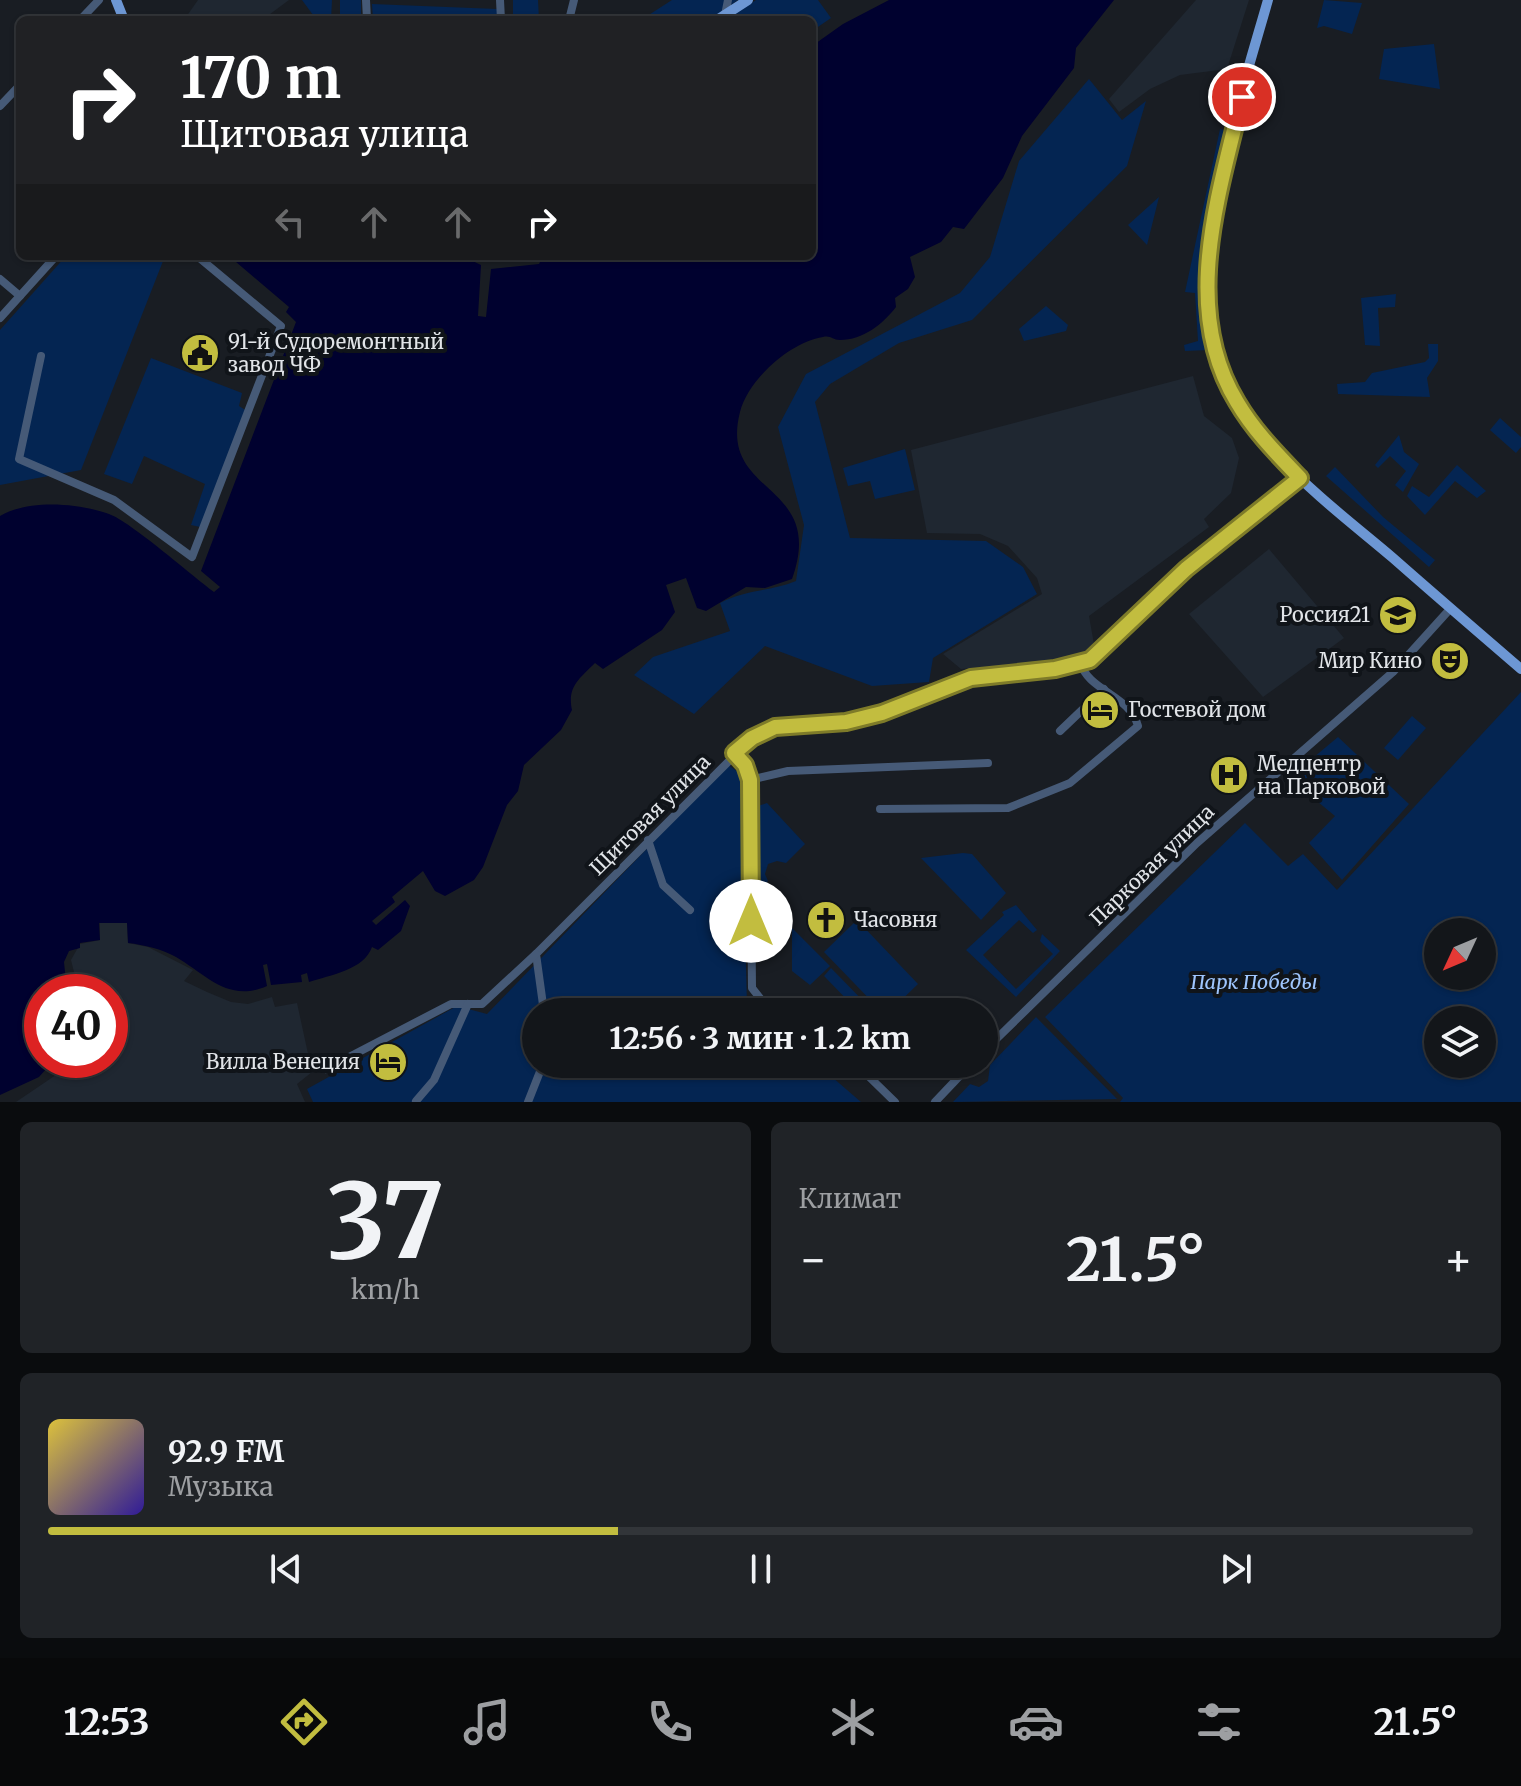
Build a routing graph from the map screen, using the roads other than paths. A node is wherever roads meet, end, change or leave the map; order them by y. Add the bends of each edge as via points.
1 (99, 0) edge
2 (748, 0) edge
3 (1268, 0) edge
4 (84, 16) edge
5 (723, 16) edge
6 (16, 89) edge
7 (0, 106) edge
8 (52, 260) edge
9 (202, 260) edge
10 (0, 279) edge
11 (20, 296) junction
12 (0, 318) edge
13 (41, 356) dead end
14 (1300, 478) junction
15 (1450, 609) junction
16 (1080, 662) junction
17 (1521, 669) edge
18 (1104, 689) junction
19 (1060, 731) dead end
20 (734, 753) junction
21 (988, 763) dead end
22 (750, 780) junction
23 (880, 809) dead end
24 (648, 840) junction
25 (690, 910) dead end
26 (536, 954) junction
27 (542, 998) edge
28 (760, 998) edge
29 (468, 1004) junction
30 (998, 1037) edge
31 (326, 1069) dead end
32 (537, 1078) edge
33 (870, 1078) edge
34 (958, 1078) edge
35 (416, 1101) edge
36 (528, 1102) edge
37 (895, 1102) edge
38 (935, 1102) edge

1 - 4 street
2 - 5 main road
3 - 14 main road via 1211,236 1208,302 1217,360 1236,402
6 - 7 street
8 - 11 street
9 - 13 street via 281,326 192,557 114,500 19,459
10 - 11 street
11 - 12 street
14 - 15 main road
14 - 16 street, Щитовая улица via 1186,569 1090,660
15 - 17 main road
15 - 30 street, Парковая улица via 1393,672 1197,843
16 - 18 street via 1083,674
16 - 20 street, Щитовая улица via 971,678 846,722 775,727
18 - 19 street
18 - 23 street via 1138,726 1070,783 1008,808
20 - 22 street
20 - 24 street, Щитовая улица
21 - 22 street via 788,771
22 - 28 street via 752,988
24 - 25 street via 663,885
24 - 26 street, Щитовая улица
26 - 27 street
26 - 29 street, Щитовая улица via 490,999
29 - 31 street, Щитовая улица via 451,1004
29 - 35 street via 434,1080
32 - 36 street
33 - 37 street
34 - 38 street

